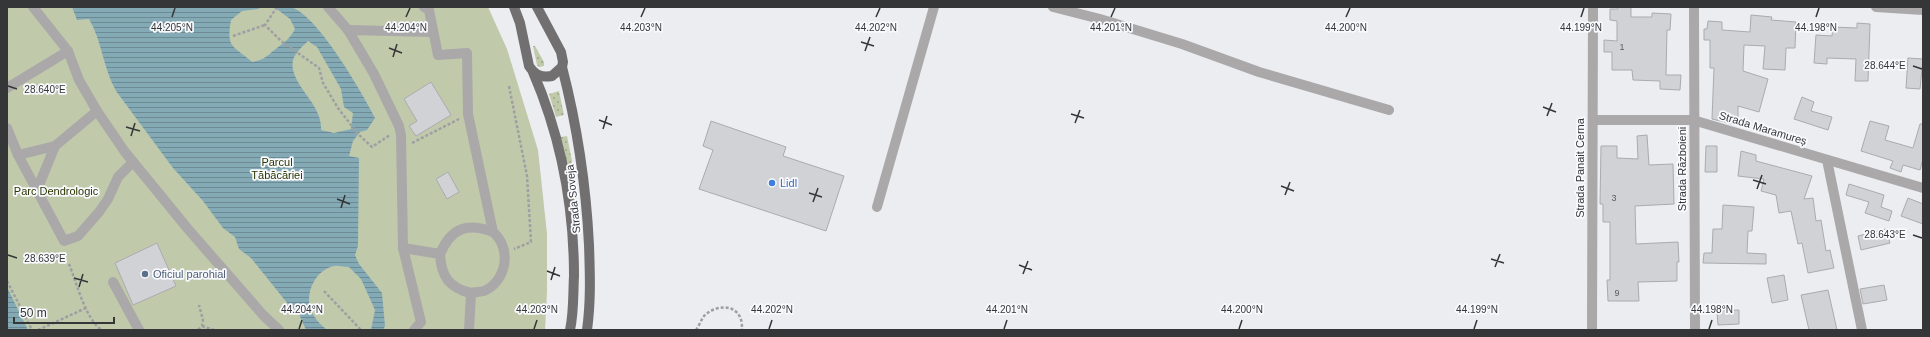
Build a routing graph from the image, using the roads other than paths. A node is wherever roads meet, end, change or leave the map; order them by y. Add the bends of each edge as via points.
1 (33, 7) edge
2 (328, 7) edge
3 (424, 7) edge
4 (514, 7) edge
5 (537, 7) edge
6 (934, 7) edge
7 (1053, 7) edge
8 (1593, 7) edge
9 (1694, 7) edge
10 (1876, 7) edge
11 (1923, 10) edge
12 (348, 30) junction
13 (432, 32) junction
14 (68, 51) junction
15 (562, 67) junction
16 (533, 72) junction
17 (7, 88) edge
18 (1389, 110) dead end
19 (97, 111) junction
20 (1593, 120) junction
21 (1693, 120) junction
22 (7, 128) edge
23 (55, 146) junction
24 (18, 154) junction
25 (1828, 160) junction
26 (133, 162) junction
27 (1923, 188) edge
28 (37, 190) junction
29 (877, 207) dead end
30 (493, 232) junction
31 (403, 248) junction
32 (440, 254) junction
33 (114, 282) dead end
34 (471, 293) junction
35 (420, 327) edge
36 (139, 330) edge
37 (280, 330) edge
38 (469, 330) edge
39 (570, 330) edge
40 (587, 330) edge
41 (1592, 330) edge
42 (1695, 330) edge
43 (1862, 330) edge

1 - 14 street
2 - 12 street
3 - 13 street via 429,10
4 - 16 main road, Strada Soveja via 529,66
5 - 15 main road, Strada Soveja via 561,52
6 - 29 street
7 - 18 street via 1182,44 1259,72
8 - 20 street, Strada Panait Cerna
9 - 21 street, Strada Războieni
10 - 11 street
12 - 13 street
12 - 31 street via 400,126
13 - 30 street via 438,55 467,53 468,114
14 - 17 street
14 - 19 street
15 - 16 main road via 552,76 538,76
15 - 40 main road, Strada Soveja via 587,201 591,304
16 - 39 main road, Strada Soveja via 552,121 572,216 574,291
19 - 23 street
19 - 26 street
20 - 21 street, Strada Maramureș
20 - 41 street, Strada Panait Cerna
21 - 25 street, Strada Maramureș
21 - 42 street, Strada Războieni
22 - 24 street
23 - 24 street
23 - 28 street
24 - 28 street
25 - 27 street, Strada Maramureș
25 - 43 street
26 - 28 street via 118,177 100,212 78,236 64,241
26 - 37 street via 188,229
30 - 32 street via 480,227 458,230 444,243
30 - 34 street via 502,244 505,253 504,265 492,285 483,291
31 - 32 street
31 - 35 street
32 - 34 street via 440,267 445,278 454,286
33 - 36 street
34 - 38 street

